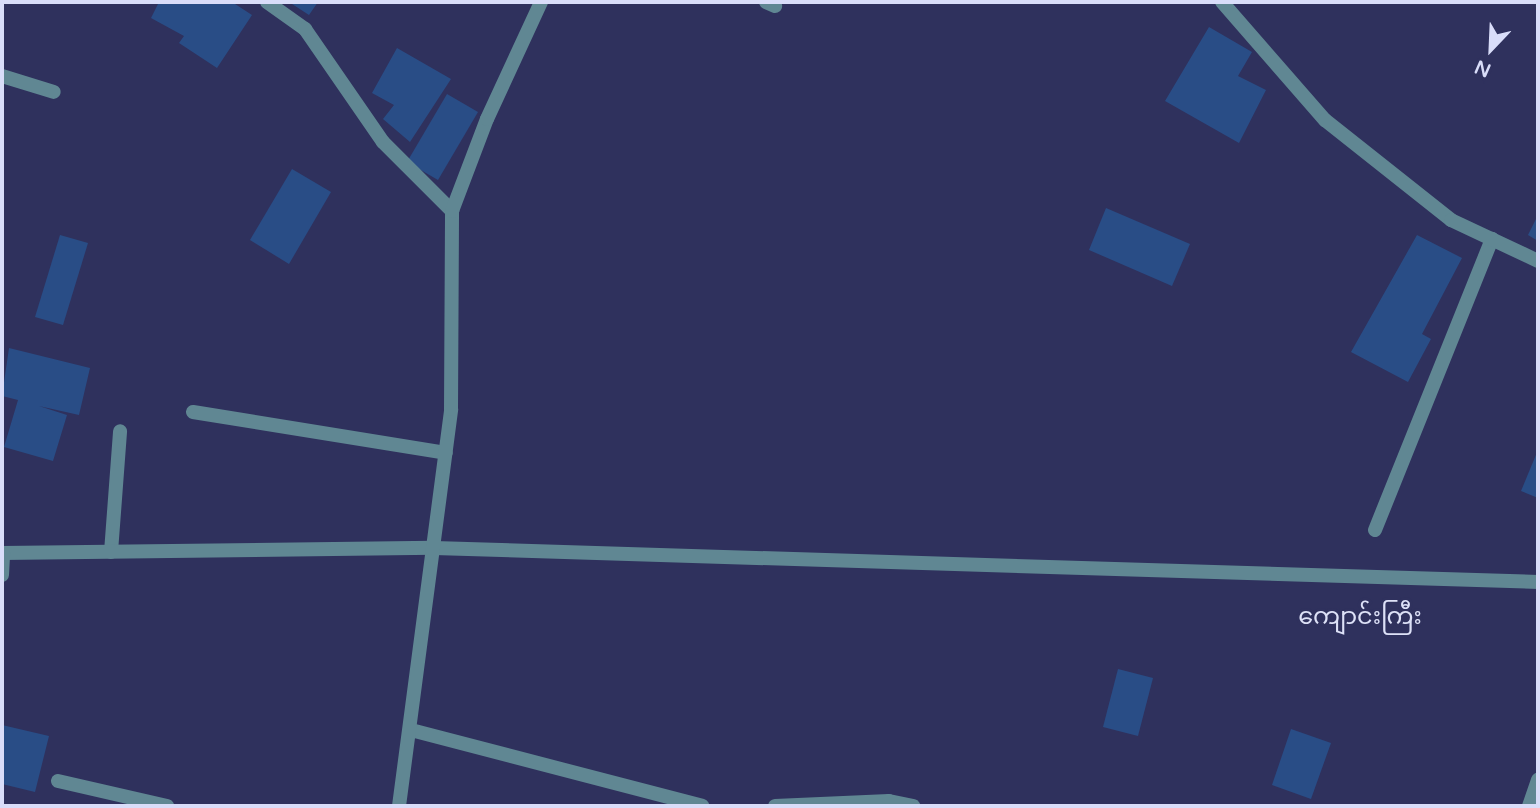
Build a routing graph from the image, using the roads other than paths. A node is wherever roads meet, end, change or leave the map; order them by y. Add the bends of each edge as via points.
1 (267, 2) edge
2 (541, 2) edge
3 (1222, 2) edge
4 (2, 76) edge
5 (54, 92) dead end
6 (452, 211) junction
7 (1492, 239) junction
8 (1538, 261) edge
9 (192, 412) dead end
10 (120, 431) dead end
11 (446, 453) junction
12 (1375, 530) dead end
13 (434, 548) junction
14 (111, 552) junction
15 (2, 553) edge
16 (2, 575) edge
17 (1538, 582) edge
18 (411, 730) junction
19 (1538, 780) edge
20 (58, 781) dead end
21 (167, 806) edge
22 (399, 806) edge
23 (702, 806) edge
24 (775, 806) edge
25 (913, 806) edge
26 (1529, 806) edge

1 - 6 street via 305,29 383,142
2 - 6 street via 487,118
3 - 7 street via 1325,120 1451,220
4 - 5 street
6 - 11 street via 451,409
7 - 8 street
7 - 12 street
9 - 11 street
10 - 14 street
11 - 13 street
13 - 14 street
13 - 17 street
13 - 18 street
14 - 15 street
15 - 16 street
18 - 22 street
18 - 23 street
19 - 26 street
20 - 21 street
24 - 25 street via 889,802

